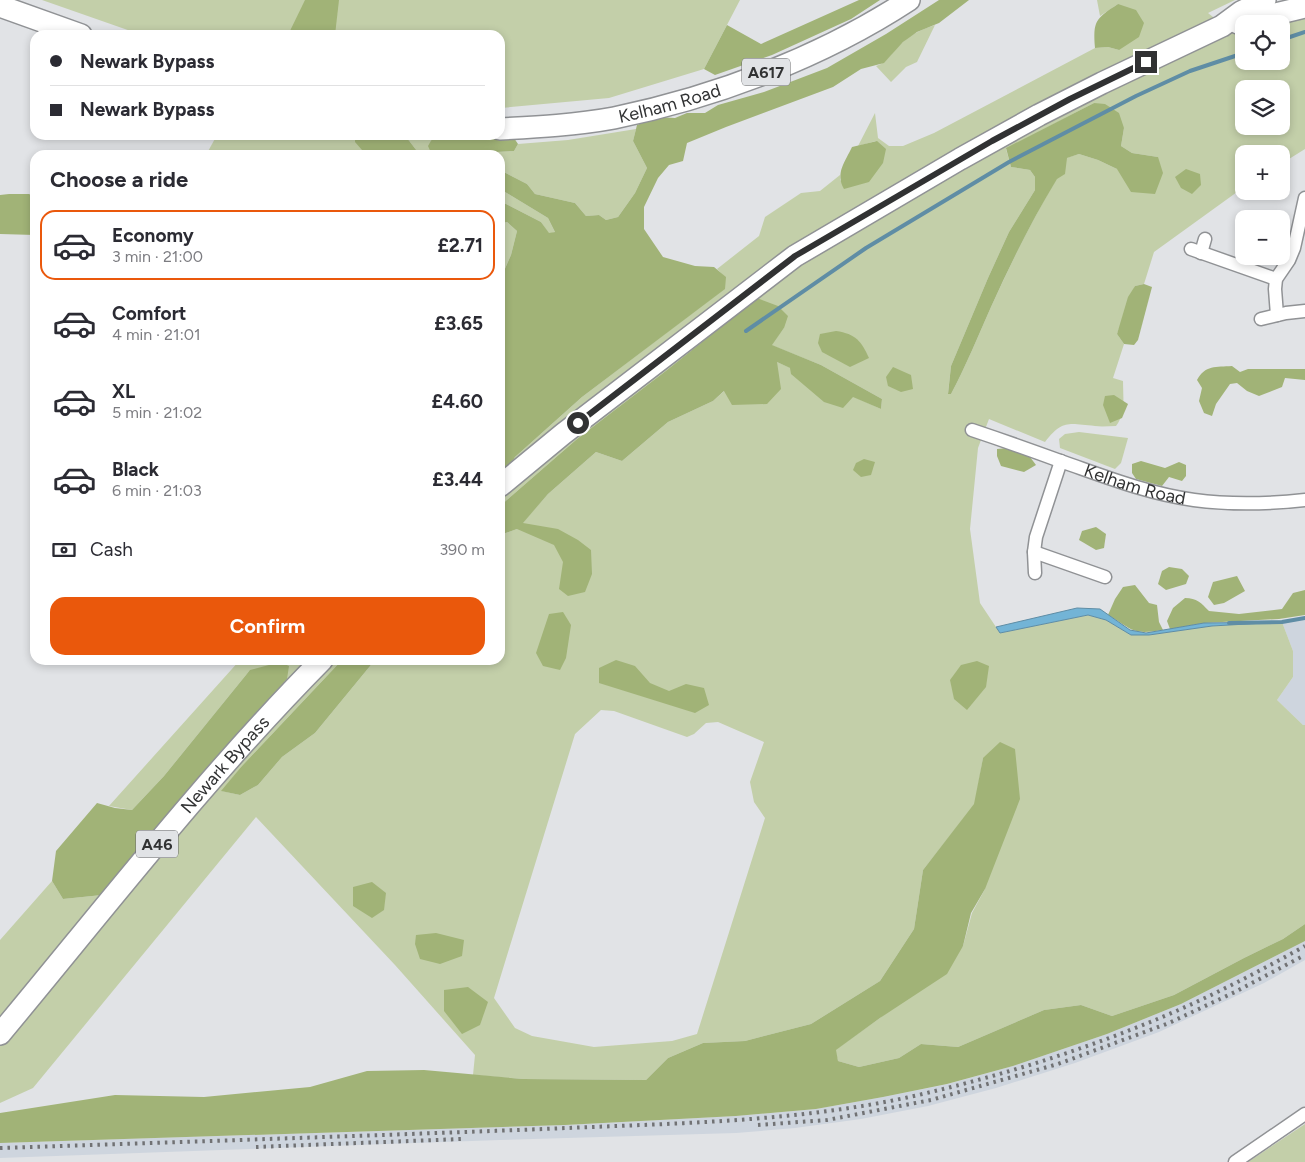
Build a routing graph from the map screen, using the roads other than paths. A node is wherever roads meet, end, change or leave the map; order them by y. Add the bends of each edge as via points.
1 (909, 0) edge
2 (1265, 0) edge
3 (0, 6) edge
4 (1305, 7) edge
5 (1222, 26) junction
6 (67, 30) edge
7 (505, 129) edge
8 (1305, 198) edge
9 (1205, 239) dead end
10 (1276, 279) junction
11 (1305, 311) edge
12 (1277, 315) junction
13 (1261, 319) dead end
14 (972, 430) dead end
15 (1061, 461) junction
16 (505, 482) edge
17 (1305, 500) edge
18 (1034, 552) junction
19 (1035, 573) dead end
20 (1105, 577) dead end
21 (317, 665) edge
22 (0, 1034) edge
23 (1305, 1114) edge
24 (1235, 1162) edge

1 - 7 highway, Kelham Road / A617 via 879,20 786,65 677,103 586,122
2 - 5 highway
3 - 6 highway
4 - 5 highway
5 - 16 highway via 1039,115 795,256
8 - 10 street via 1294,248
9 - 10 street via 1196,251
10 - 12 street
11 - 12 street
12 - 13 street
14 - 15 street, Kelham Road
15 - 17 street, Kelham Road via 1112,480 1194,500 1252,504
15 - 18 street
18 - 19 street
18 - 20 street
21 - 22 highway, Newark Bypass / A46 via 207,785
23 - 24 street

